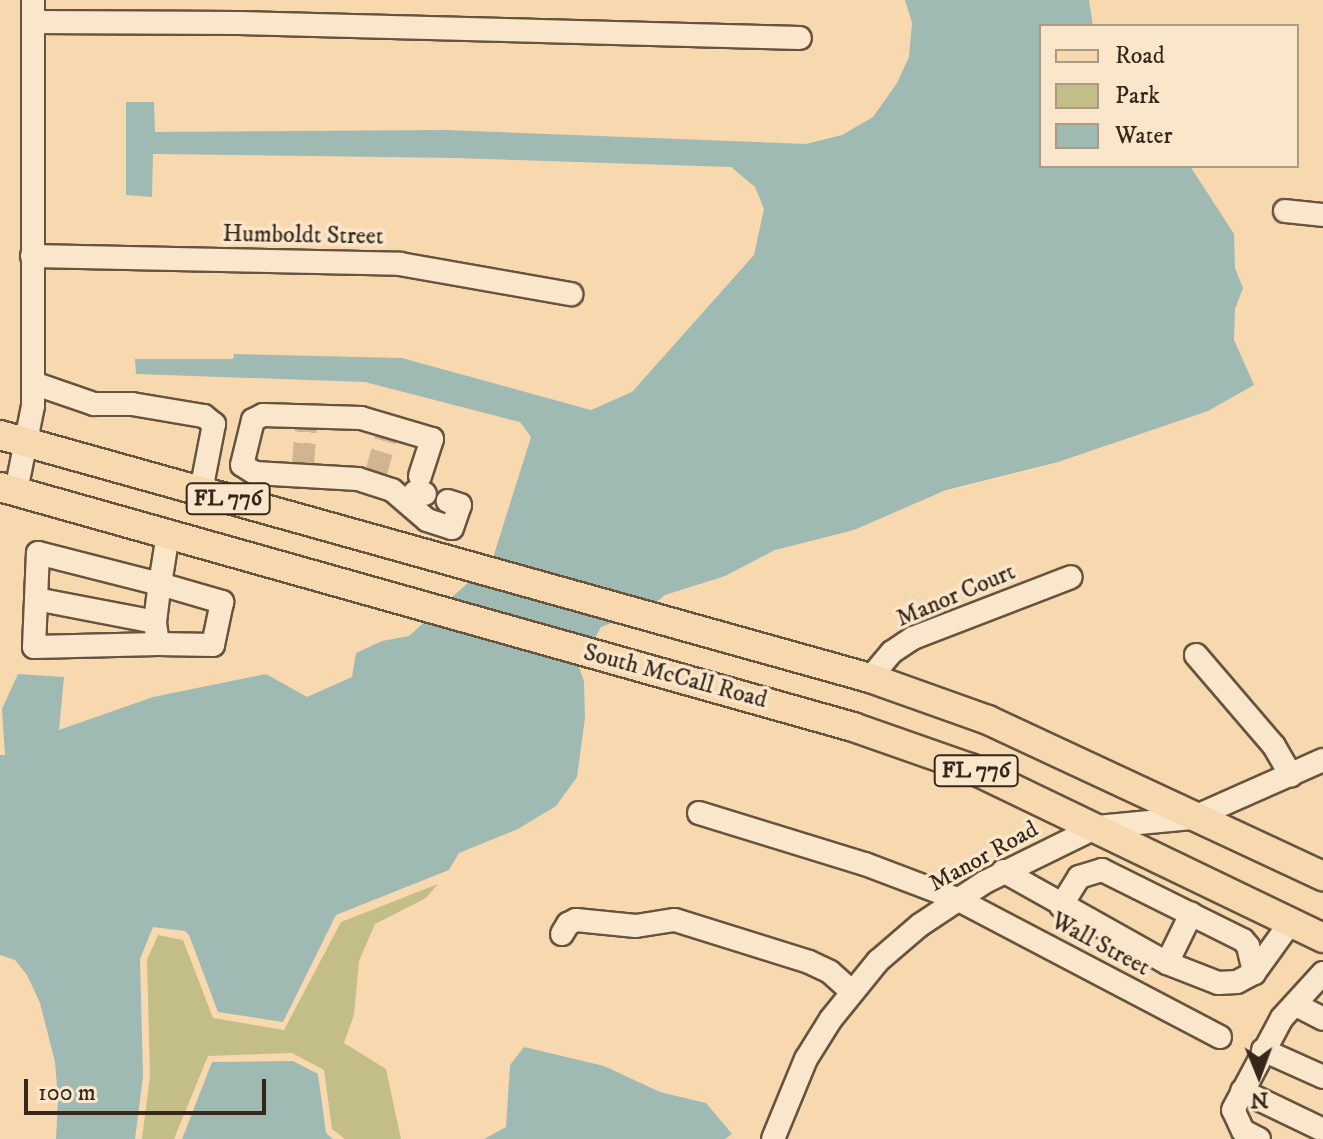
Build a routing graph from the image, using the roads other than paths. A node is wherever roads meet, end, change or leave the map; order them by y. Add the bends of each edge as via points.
1 (33, 11) edge
2 (800, 38) dead end
3 (1285, 211) dead end
4 (1323, 215) edge
5 (32, 256) junction
6 (571, 294) dead end
7 (33, 383) junction
8 (14, 438) edge
9 (255, 473) junction
10 (8, 489) edge
11 (201, 491) junction
12 (418, 491) junction
13 (448, 501) dead end
14 (245, 504) junction
15 (168, 534) junction
16 (1071, 577) dead end
17 (160, 584) junction
18 (36, 599) junction
19 (156, 633) junction
20 (1196, 655) dead end
21 (870, 678) junction
22 (1323, 760) edge
23 (1291, 776) junction
24 (699, 813) dead end
25 (1192, 818) junction
26 (1097, 827) junction
27 (1003, 871) junction
28 (1323, 876) edge
29 (957, 899) junction
30 (1061, 906) junction
31 (1191, 914) junction
32 (1290, 923) junction
33 (562, 934) dead end
34 (1323, 938) edge
35 (1167, 963) junction
36 (1254, 973) junction
37 (1323, 973) edge
38 (851, 991) junction
39 (1296, 1005) junction
40 (1323, 1019) edge
41 (1220, 1037) dead end
42 (1263, 1050) junction
43 (1323, 1077) edge
44 (1242, 1091) junction
45 (1323, 1130) edge
46 (773, 1139) edge
47 (1259, 1139) edge

1 - 2 street
1 - 5 street
3 - 4 street
5 - 6 street, Humboldt Street via 400,264
5 - 7 street
7 - 8 street
7 - 11 street via 94,404 132,404 204,416 214,424
8 - 10 street
8 - 11 main road, South McCall Road / FL 776
9 - 12 street via 302,470 374,478 392,490
9 - 12 street via 242,465 253,420 263,415 361,418 432,439
9 - 14 street
10 - 15 main road, South McCall Road / FL 776
11 - 14 main road, South McCall Road / FL 776
12 - 13 street via 427,520 452,528 460,505
14 - 21 main road, South McCall Road / FL 776
15 - 17 street
15 - 26 main road, South McCall Road / FL 776 via 853,727 970,768
16 - 21 street, Manor Court via 913,638 892,652
17 - 18 street via 38,553
17 - 19 street
17 - 19 street via 222,602 213,645
18 - 19 street
18 - 19 street via 34,647
20 - 23 street via 1274,746
21 - 25 main road, South McCall Road / FL 776 via 988,720
22 - 23 street, Manor Road
23 - 25 street, Manor Road
24 - 29 street, Wall Street via 865,864
25 - 26 street, Manor Road
25 - 28 main road, South McCall Road / FL 776
26 - 27 street, Manor Road
26 - 32 main road, South McCall Road / FL 776
27 - 29 street, Manor Road
27 - 30 street
29 - 38 street, Manor Road via 895,945
29 - 41 street, Wall Street
30 - 31 street via 1079,877 1102,870
30 - 35 street
31 - 35 street
31 - 36 street via 1243,940
32 - 34 main road, South McCall Road / FL 776
32 - 36 street
33 - 38 street via 576,920 636,926 675,920 809,962
35 - 36 street via 1218,983 1237,982
37 - 39 street
38 - 46 street, Manor Road via 806,1059
39 - 40 street
39 - 42 street
42 - 43 street
42 - 44 street
44 - 45 street
44 - 47 street via 1233,1110 1243,1131

